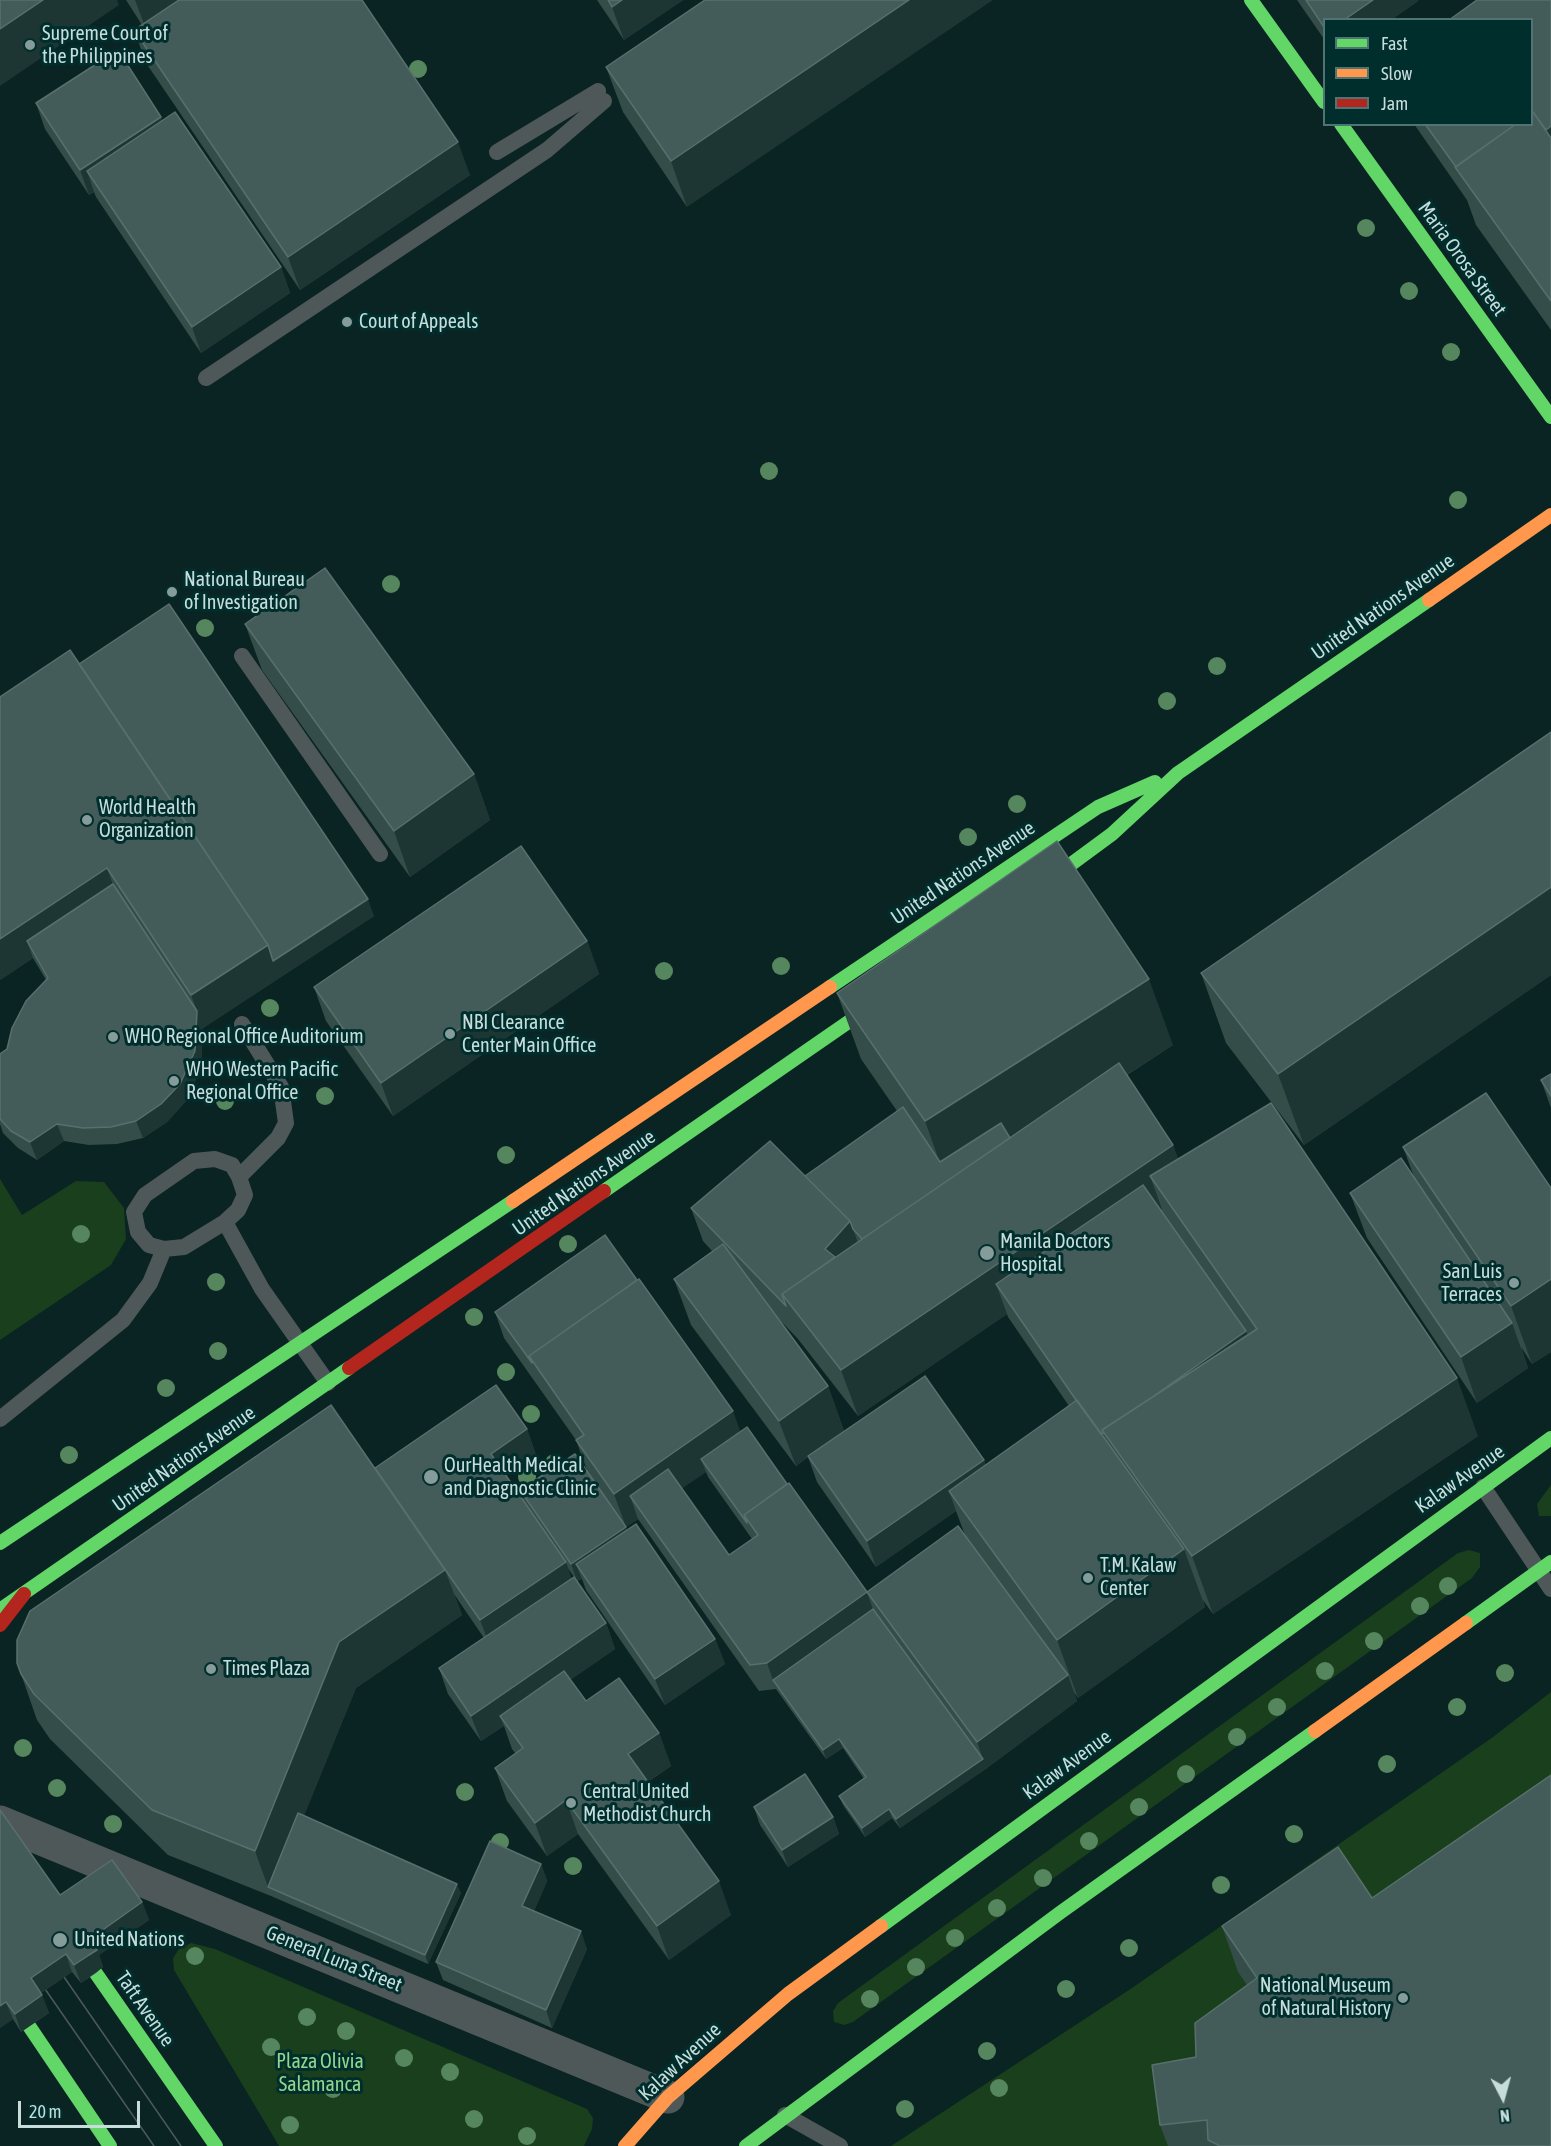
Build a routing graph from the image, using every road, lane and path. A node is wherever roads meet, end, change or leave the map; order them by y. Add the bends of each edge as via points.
1 (1251, 0) edge
2 (1323, 101) edge
3 (1342, 126) edge
4 (497, 152) dead end
5 (206, 378) dead end
6 (1551, 417) edge
7 (1551, 515) edge
8 (242, 656) dead end
9 (1178, 772) junction
10 (1048, 839) junction
11 (380, 854) edge
12 (1072, 864) junction
13 (1024, 898) edge
14 (900, 986) edge
15 (242, 1024) dead end
16 (239, 1177) junction
17 (225, 1222) junction
18 (164, 1249) junction
19 (300, 1345) junction
20 (328, 1383) junction
21 (0, 1419) edge
22 (1551, 1438) edge
23 (1483, 1487) junction
24 (0, 1543) edge
25 (1545, 1566) edge
26 (1551, 1589) edge
27 (24, 1594) junction
28 (0, 1611) edge
29 (0, 1625) edge
30 (0, 1822) edge
31 (62, 1924) edge
32 (0, 1983) edge
33 (668, 2097) junction
34 (785, 2115) junction
35 (110, 2146) edge
36 (216, 2146) edge
37 (625, 2146) edge
38 (746, 2146) edge
39 (840, 2146) edge

1 - 2 main road
3 - 6 main road, Maria Orosa Street
4 - 5 lane via 601,96 547,150
7 - 9 main road, United Nations Avenue
8 - 11 lane
9 - 10 main road, United Nations Avenue via 1098,807
9 - 12 main road, United Nations Avenue via 1112,834
10 - 12 main road
10 - 19 main road, United Nations Avenue
12 - 13 main road, United Nations Avenue
14 - 20 main road, United Nations Avenue
15 - 16 lane via 281,1087 286,1123 278,1138
16 - 17 lane via 245,1195 238,1210
16 - 18 lane via 232,1165 224,1162 194,1161 145,1195 134,1212 138,1233 149,1245
17 - 18 lane via 184,1247
17 - 19 lane via 262,1289
18 - 21 lane via 150,1283 123,1320
19 - 20 lane
19 - 24 main road, United Nations Avenue
20 - 27 main road, United Nations Avenue
22 - 23 main road, Kalaw Avenue
23 - 25 lane
23 - 33 main road, Kalaw Avenue via 788,1994
25 - 26 lane
25 - 34 main road
27 - 28 main road, United Nations Avenue
27 - 29 main road
30 - 33 street, General Luna Street
31 - 36 main road, Taft Avenue
32 - 35 main road
33 - 37 main road, Kalaw Avenue
34 - 38 main road
34 - 39 lane

